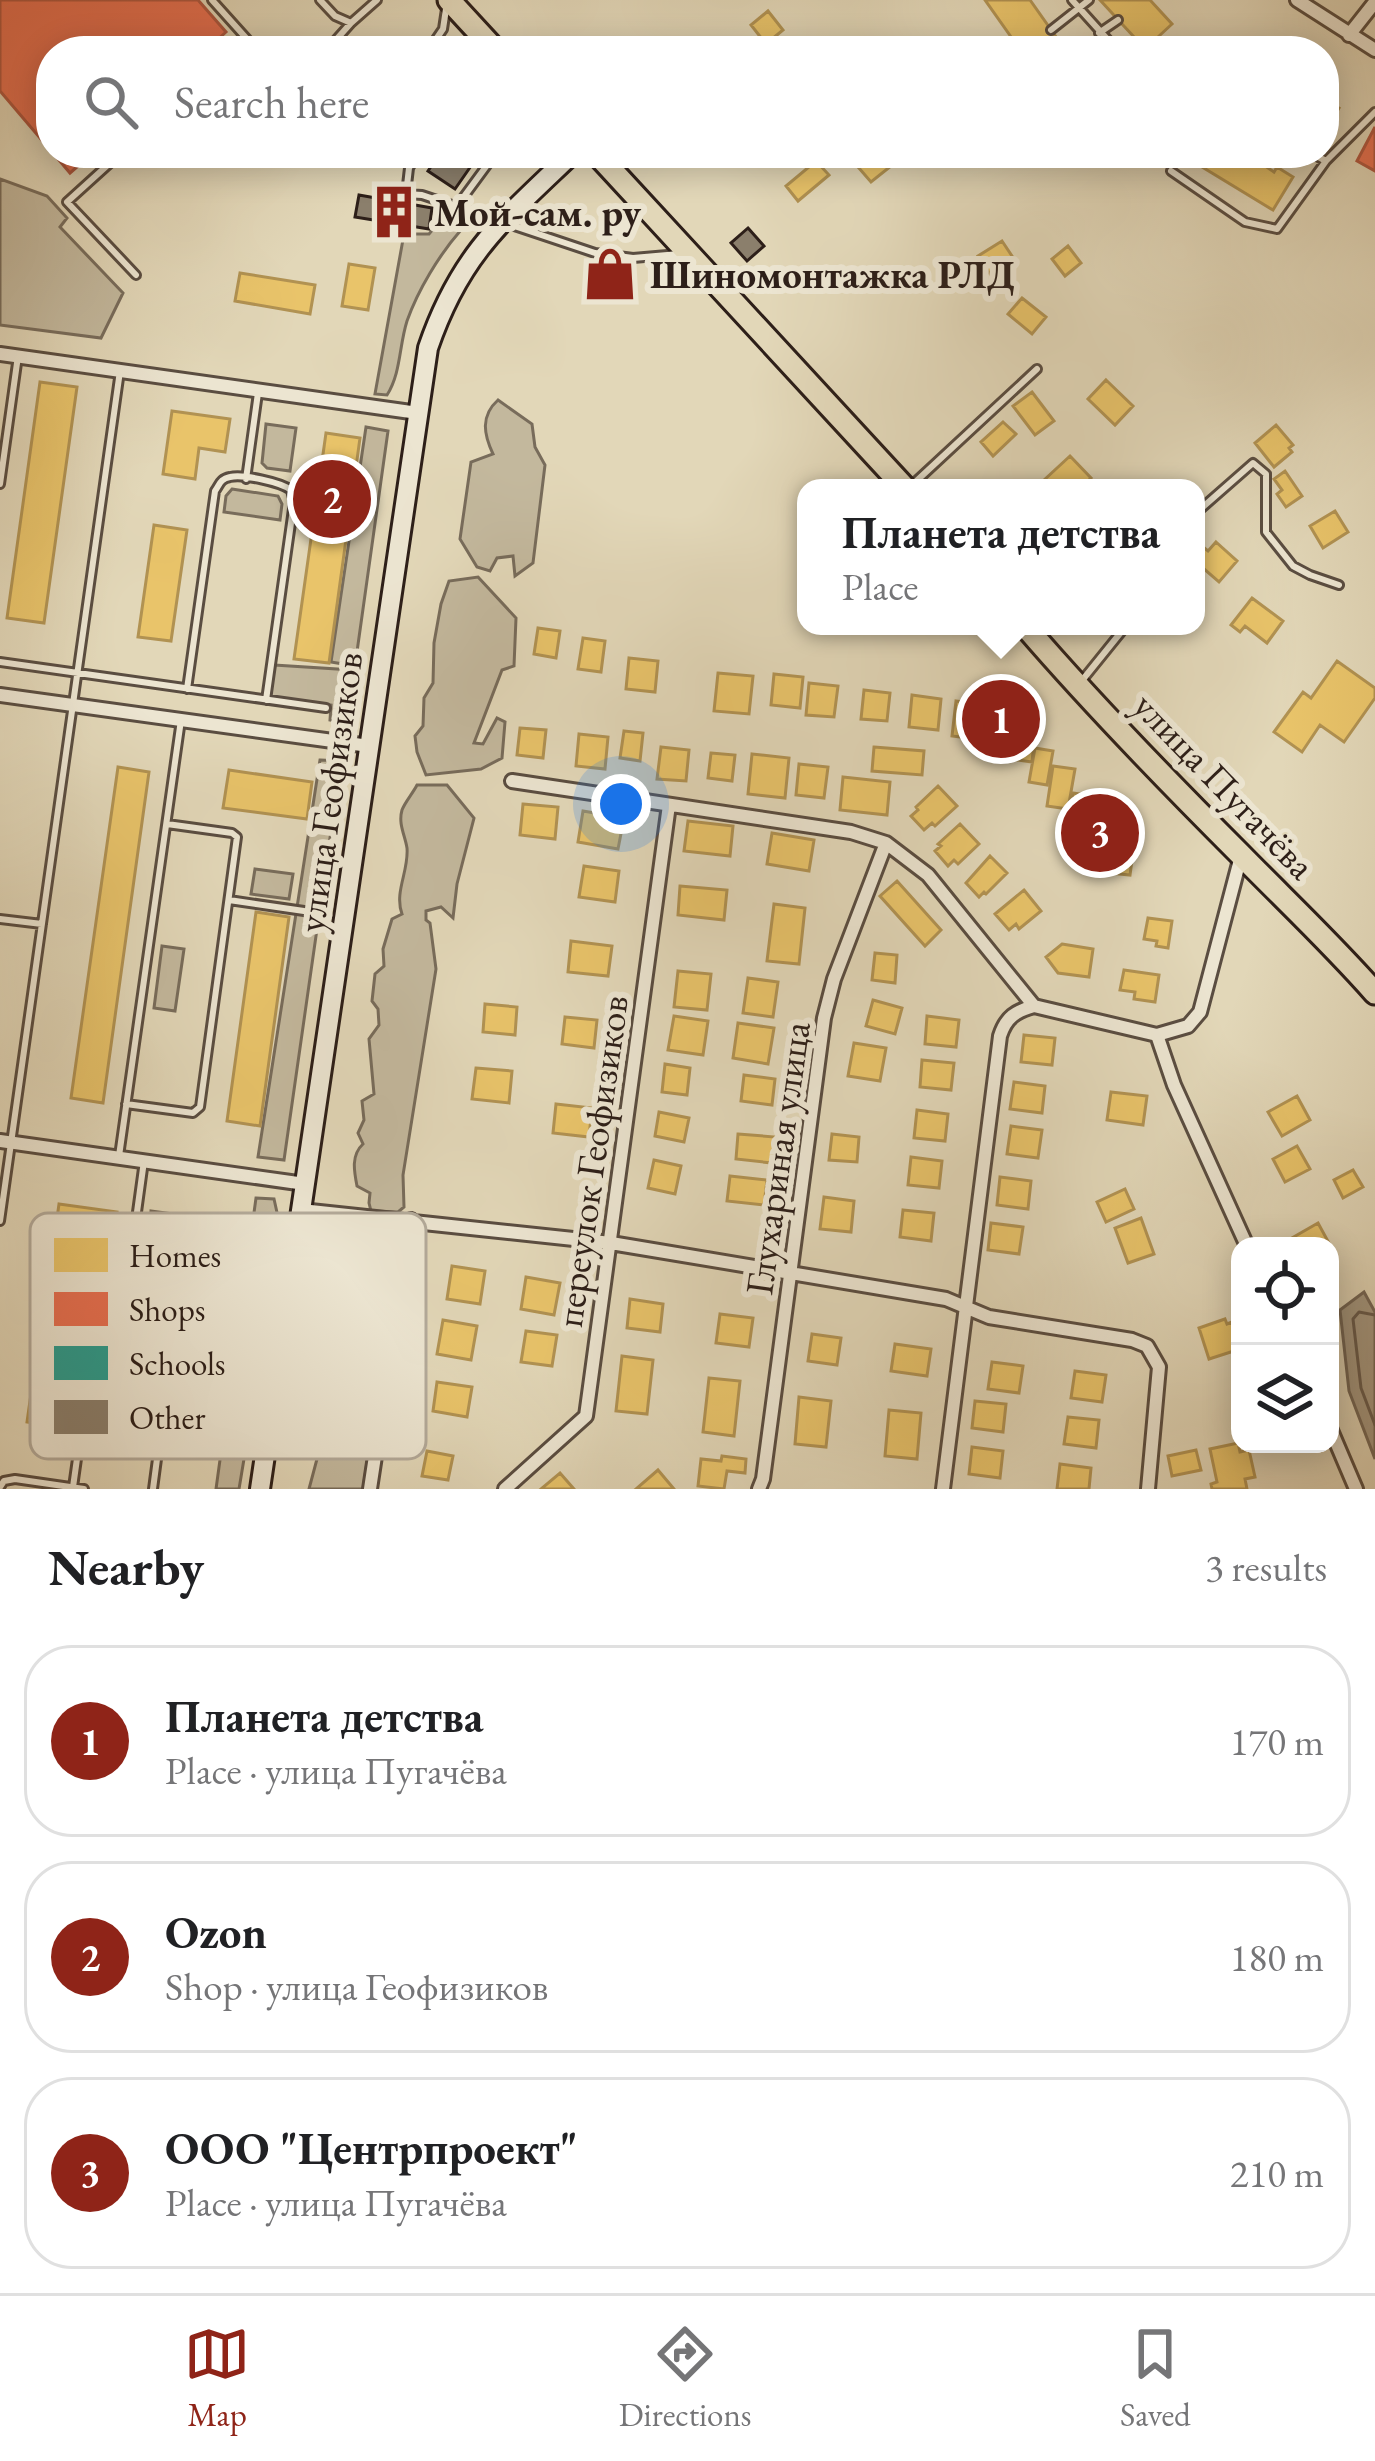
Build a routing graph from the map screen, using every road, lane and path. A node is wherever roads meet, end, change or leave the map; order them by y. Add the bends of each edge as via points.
1 (212, 0) edge
2 (320, 0) edge
3 (377, 0) edge
4 (449, 0) edge
5 (1072, 0) edge
6 (1089, 0) edge
7 (1297, 0) edge
8 (1375, 2) edge
9 (1079, 8) junction
10 (1118, 20) dead end
11 (351, 23) junction
12 (1051, 30) dead end
13 (1099, 33) junction
14 (1349, 35) junction
15 (244, 36) edge
16 (339, 36) edge
17 (438, 36) edge
18 (482, 36) edge
19 (1102, 36) edge
20 (1375, 50) edge
21 (1375, 112) edge
22 (1339, 148) edge
23 (105, 168) edge
24 (409, 168) edge
25 (485, 168) edge
26 (557, 168) edge
27 (610, 168) edge
28 (1321, 168) edge
29 (1171, 171) dead end
30 (406, 194) junction
31 (394, 201) dead end
32 (458, 206) junction
33 (502, 221) junction
34 (688, 253) junction
35 (136, 275) dead end
36 (0, 354) edge
37 (18, 356) junction
38 (1037, 369) dead end
39 (120, 371) junction
40 (259, 390) junction
41 (418, 412) junction
42 (1, 466) edge
43 (246, 478) junction
44 (899, 479) edge
45 (917, 479) edge
46 (0, 484) edge
47 (1205, 505) edge
48 (1339, 585) dead end
49 (1033, 635) edge
50 (1119, 635) edge
51 (0, 662) edge
52 (77, 673) junction
53 (1078, 686) junction
54 (187, 688) junction
55 (0, 694) edge
56 (266, 700) junction
57 (73, 705) junction
58 (326, 708) dead end
59 (181, 720) junction
60 (369, 746) junction
61 (512, 781) dead end
62 (669, 805) junction
63 (166, 824) junction
64 (886, 843) junction
65 (1241, 856) junction
66 (229, 900) junction
67 (304, 910) dead end
68 (0, 919) edge
69 (42, 924) junction
70 (1375, 993) edge
71 (1034, 1006) junction
72 (1157, 1035) junction
73 (126, 1104) junction
74 (6, 1142) edge
75 (119, 1158) junction
76 (144, 1161) junction
77 (305, 1184) junction
78 (301, 1210) junction
79 (137, 1213) edge
80 (301, 1213) edge
81 (334, 1213) edge
82 (0, 1221) edge
83 (426, 1222) edge
84 (1243, 1237) edge
85 (611, 1243) junction
86 (791, 1273) junction
87 (966, 1306) junction
88 (1339, 1449) edge
89 (157, 1459) edge
90 (264, 1459) edge
91 (375, 1459) edge
92 (0, 1487) edge
93 (73, 1487) edge
94 (85, 1489) edge
95 (153, 1489) edge
96 (260, 1489) edge
97 (370, 1489) edge
98 (505, 1489) edge
99 (759, 1489) edge
100 (943, 1489) edge
101 (1148, 1489) edge
102 (1356, 1489) edge

1 - 15 lane
2 - 11 lane
3 - 11 lane
4 - 17 lane
4 - 18 main road
5 - 9 lane
6 - 9 lane
7 - 14 street
8 - 14 street
9 - 12 lane
9 - 13 lane
10 - 13 lane
11 - 16 lane
13 - 19 lane
14 - 20 street
21 - 22 lane
23 - 35 lane via 68,202
24 - 30 lane
25 - 32 lane
26 - 33 street, улица Геофизиков
27 - 34 main road
28 - 29 lane via 1277,229 1245,222
30 - 31 lane
30 - 32 lane
32 - 33 lane
33 - 34 lane via 596,253
33 - 41 street, улица Геофизиков via 446,300
34 - 44 main road
36 - 37 street
37 - 39 street
37 - 42 lane
38 - 45 lane
39 - 40 street
39 - 52 lane
40 - 41 street
40 - 43 lane
41 - 60 street, улица Геофизиков
42 - 46 lane
43 - 54 lane via 232,476 215,491
43 - 56 lane via 282,484 294,495
47 - 48 lane via 1253,463 1266,474 1266,532 1293,566
49 - 53 main road, улица Пугачёва
50 - 53 lane
51 - 52 lane
52 - 54 lane
52 - 57 lane
53 - 65 main road, улица Пугачёва
54 - 56 lane
55 - 57 street
56 - 58 lane
57 - 59 street
57 - 69 lane
59 - 60 street
59 - 63 lane
60 - 77 street, улица Геофизиков
61 - 62 street
62 - 64 street
62 - 85 street, переулок Геофизиков
63 - 66 lane via 235,835
63 - 73 lane
64 - 71 street via 928,875
64 - 86 street, Глухариная улица via 824,1018
65 - 70 main road, улица Пугачёва
65 - 72 street via 1200,1012 1188,1026
66 - 67 lane
66 - 73 lane via 199,1110
68 - 69 lane
69 - 74 lane
71 - 72 street
71 - 87 street via 1005,1021 1000,1036
72 - 84 street
73 - 75 lane
74 - 75 street
74 - 82 lane
75 - 76 street
76 - 77 street
76 - 79 lane
77 - 78 street, улица Геофизиков
78 - 80 street, улица Геофизиков
78 - 81 street
83 - 85 street
85 - 86 street
85 - 98 street, переулок Геофизиков via 586,1416
86 - 87 street
86 - 99 street, Глухариная улица
87 - 100 street
87 - 101 street via 1147,1346 1159,1367
88 - 102 street
89 - 95 lane
90 - 96 street, улица Геофизиков
91 - 97 street
92 - 93 lane via 15,1479
93 - 94 lane

